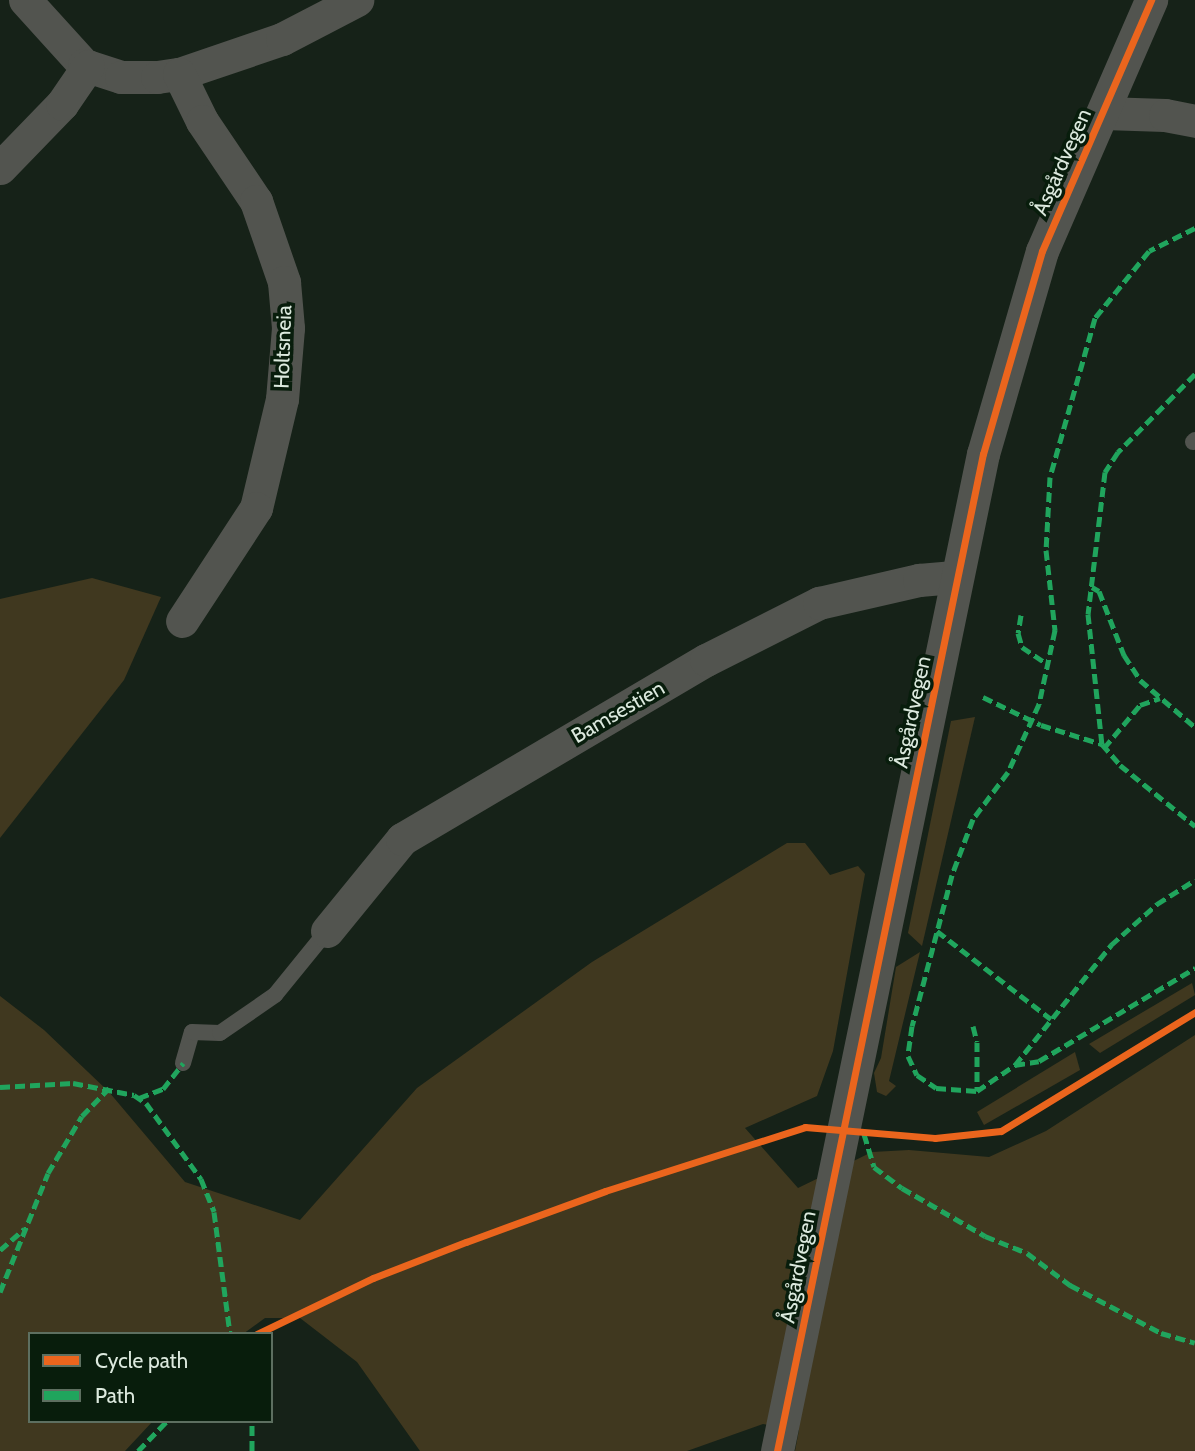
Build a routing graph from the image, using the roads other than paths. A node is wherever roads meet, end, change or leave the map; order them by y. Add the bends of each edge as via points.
1 (25, 0) edge
2 (357, 0) edge
3 (1151, 0) edge
4 (88, 66) junction
5 (179, 74) junction
6 (1104, 113) junction
7 (1195, 121) edge
8 (0, 168) edge
9 (957, 577) junction
10 (181, 621) dead end
11 (327, 930) joint
12 (183, 1063) dead end
13 (777, 1451) edge

1 - 4 street
2 - 5 street via 282,39
3 - 6 street, Åsgårdvegen
4 - 5 street via 121,76
4 - 8 street via 54,113
5 - 10 street, Holtsneia via 202,121 256,201 284,282 288,328 282,399 256,508
6 - 7 street via 1133,112
6 - 9 street, Åsgårdvegen via 1070,179 1021,315 983,454
9 - 11 street, Bamsestien via 919,580 819,603 706,660 402,839
9 - 13 street, Åsgårdvegen
11 - 12 lane via 265,1003 219,1033 192,1032

